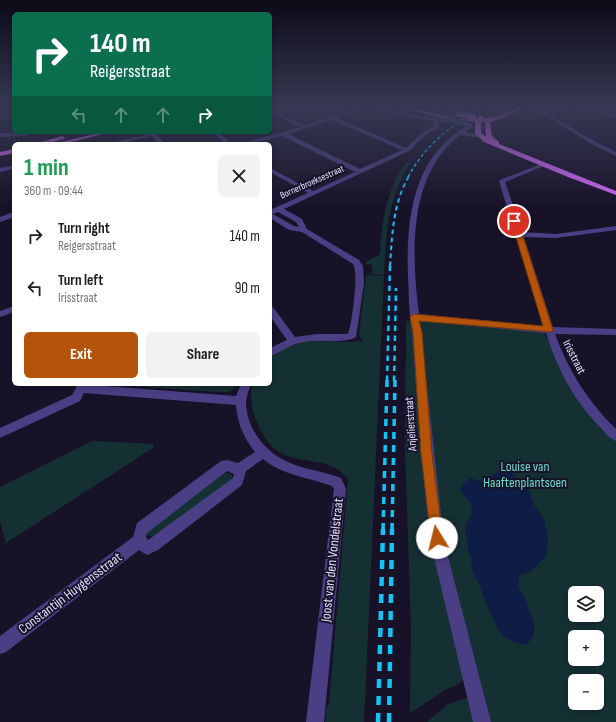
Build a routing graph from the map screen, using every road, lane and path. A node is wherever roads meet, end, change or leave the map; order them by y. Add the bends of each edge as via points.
1 (297, 141) edge
2 (385, 141) edge
3 (417, 141) edge
4 (450, 141) edge
5 (487, 141) edge
6 (494, 141) edge
7 (590, 141) edge
8 (407, 150) junction
9 (12, 151) edge
10 (511, 152) junction
11 (616, 153) edge
12 (0, 154) edge
13 (12, 156) edge
14 (0, 159) edge
15 (543, 166) junction
16 (12, 167) edge
17 (0, 170) edge
18 (272, 171) edge
19 (360, 172) junction
20 (313, 193) junction
21 (616, 193) edge
22 (278, 209) junction
23 (272, 213) edge
24 (12, 215) edge
25 (272, 215) edge
26 (0, 220) edge
27 (616, 228) edge
28 (304, 230) junction
29 (518, 234) junction
30 (12, 310) edge
31 (272, 312) edge
32 (0, 314) edge
33 (414, 317) junction
34 (548, 330) junction
35 (616, 332) edge
36 (292, 340) junction
37 (272, 351) edge
38 (82, 386) edge
39 (245, 386) edge
40 (241, 401) junction
41 (0, 433) edge
42 (616, 436) edge
43 (262, 453) junction
44 (238, 469) junction
45 (140, 540) junction
46 (0, 646) edge
47 (315, 722) edge
48 (482, 722) edge

1 - 19 street
2 - 8 street
3 - 8 street, Bornerbroeksestraat
4 - 33 street, Anjelierstraat via 429,169 415,204 411,227
5 - 10 main road
6 - 10 main road
7 - 11 street
8 - 19 street, Bornerbroeksestraat
9 - 12 main road
10 - 15 main road
13 - 14 main road
15 - 21 main road
15 - 29 street, Irisstraat via 502,182
16 - 17 street
18 - 20 street
19 - 20 street, Bornerbroeksestraat
20 - 22 street, Bornerbroeksestraat
22 - 23 street, Bornerbroeksestraat
22 - 28 street via 299,221
24 - 26 street
25 - 28 street via 292,228
27 - 29 street via 556,236
28 - 36 street via 356,262 359,266 360,283 353,335
29 - 34 street, Irisstraat
30 - 32 street
31 - 36 street
33 - 34 street
33 - 48 street, Anjelierstraat via 437,538
34 - 35 street
34 - 42 street, Irisstraat via 564,367 582,398
36 - 37 street
38 - 40 street
38 - 41 street via 76,398
39 - 40 street, Joost van den Vondelstraat
40 - 43 street, Joost van den Vondelstraat via 246,428
43 - 44 street
43 - 47 street, Joost van den Vondelstraat via 283,466 332,479 337,482 340,489
44 - 45 street, Constantijn Huygensstraat via 234,466 225,466 142,528 138,536
44 - 45 street via 238,481 153,545 148,548
45 - 46 street, Constantijn Huygensstraat

